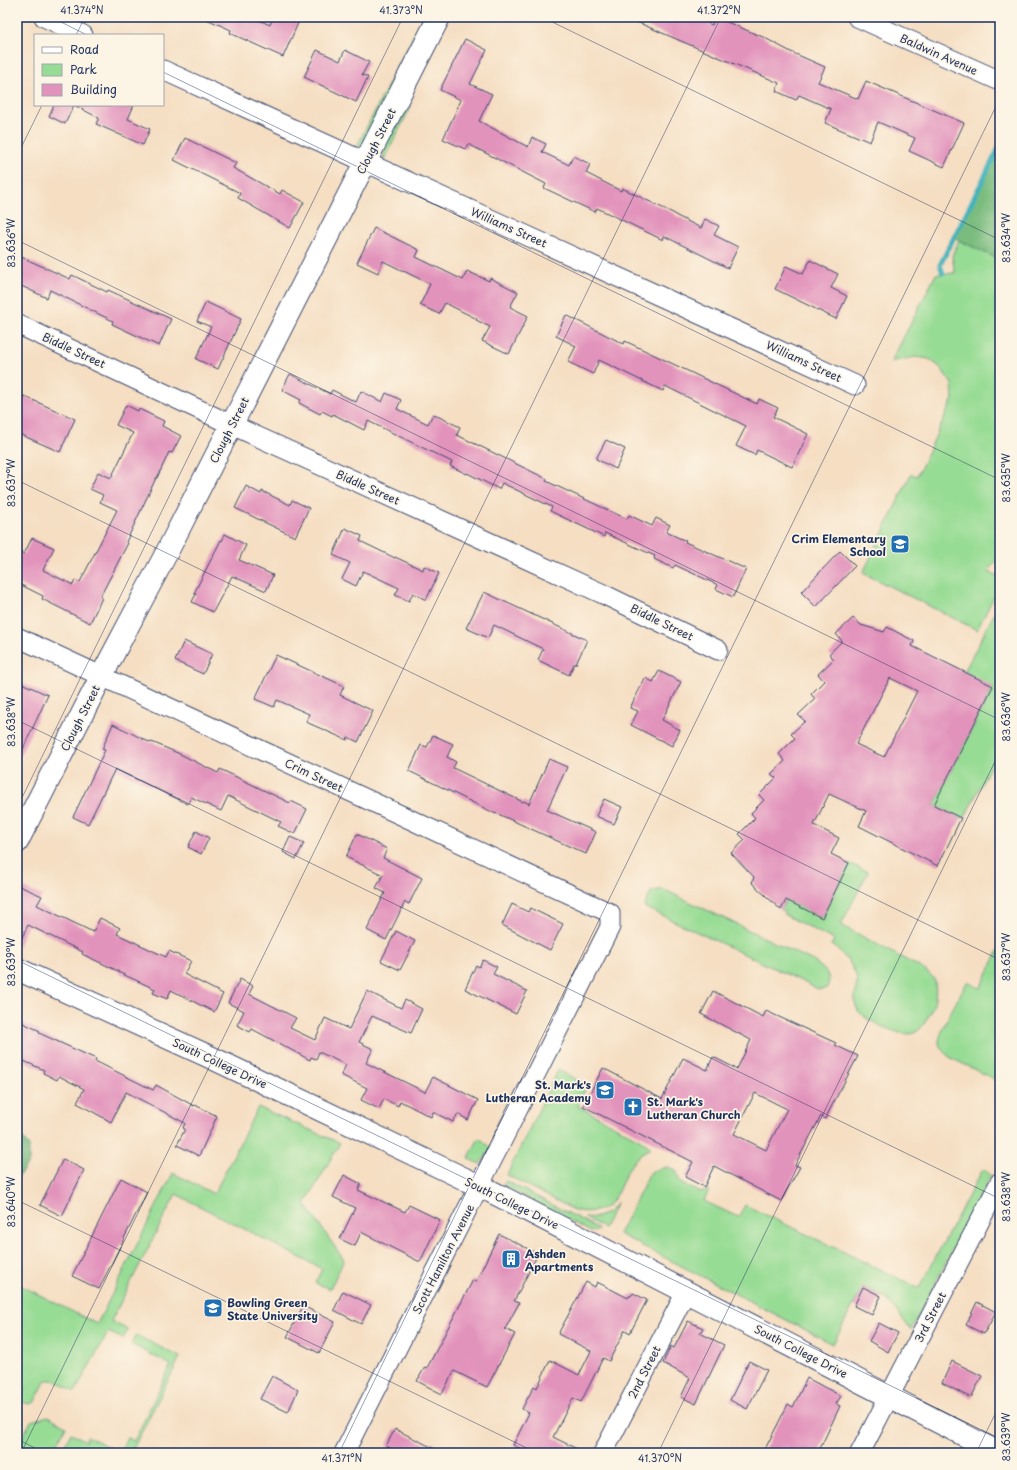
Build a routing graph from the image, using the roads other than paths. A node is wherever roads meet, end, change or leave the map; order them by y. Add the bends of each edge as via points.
1 (44, 17) edge
2 (440, 17) edge
3 (857, 17) edge
4 (81, 34) edge
5 (164, 70) edge
6 (1000, 81) edge
7 (365, 163) junction
8 (17, 324) edge
9 (855, 385) dead end
10 (232, 425) junction
11 (17, 637) edge
12 (718, 650) dead end
13 (101, 677) junction
14 (17, 842) edge
15 (610, 913) joint
16 (17, 969) edge
17 (1000, 1182) edge
18 (479, 1186) junction
19 (686, 1292) junction
20 (889, 1396) junction
21 (344, 1453) edge
22 (602, 1453) edge
23 (860, 1453) edge
24 (999, 1453) edge

1 - 4 street
2 - 7 street, Clough Street
3 - 6 street, Baldwin Avenue
5 - 7 street, Williams Street
7 - 9 street, Williams Street
7 - 10 street, Clough Street
8 - 10 street, Biddle Street
10 - 12 street, Biddle Street via 578,582
10 - 13 street, Clough Street
11 - 13 street, Crim Street
13 - 14 street, Clough Street
13 - 15 street, Crim Street
15 - 18 street, Scott Hamilton Avenue via 610,927
16 - 18 street, South College Drive via 210,1057
17 - 20 street, 3rd Street
18 - 19 street, South College Drive
18 - 21 street, Scott Hamilton Avenue
19 - 20 street, South College Drive
19 - 22 street, 2nd Street
20 - 23 street, 3rd Street
20 - 24 street, South College Drive

